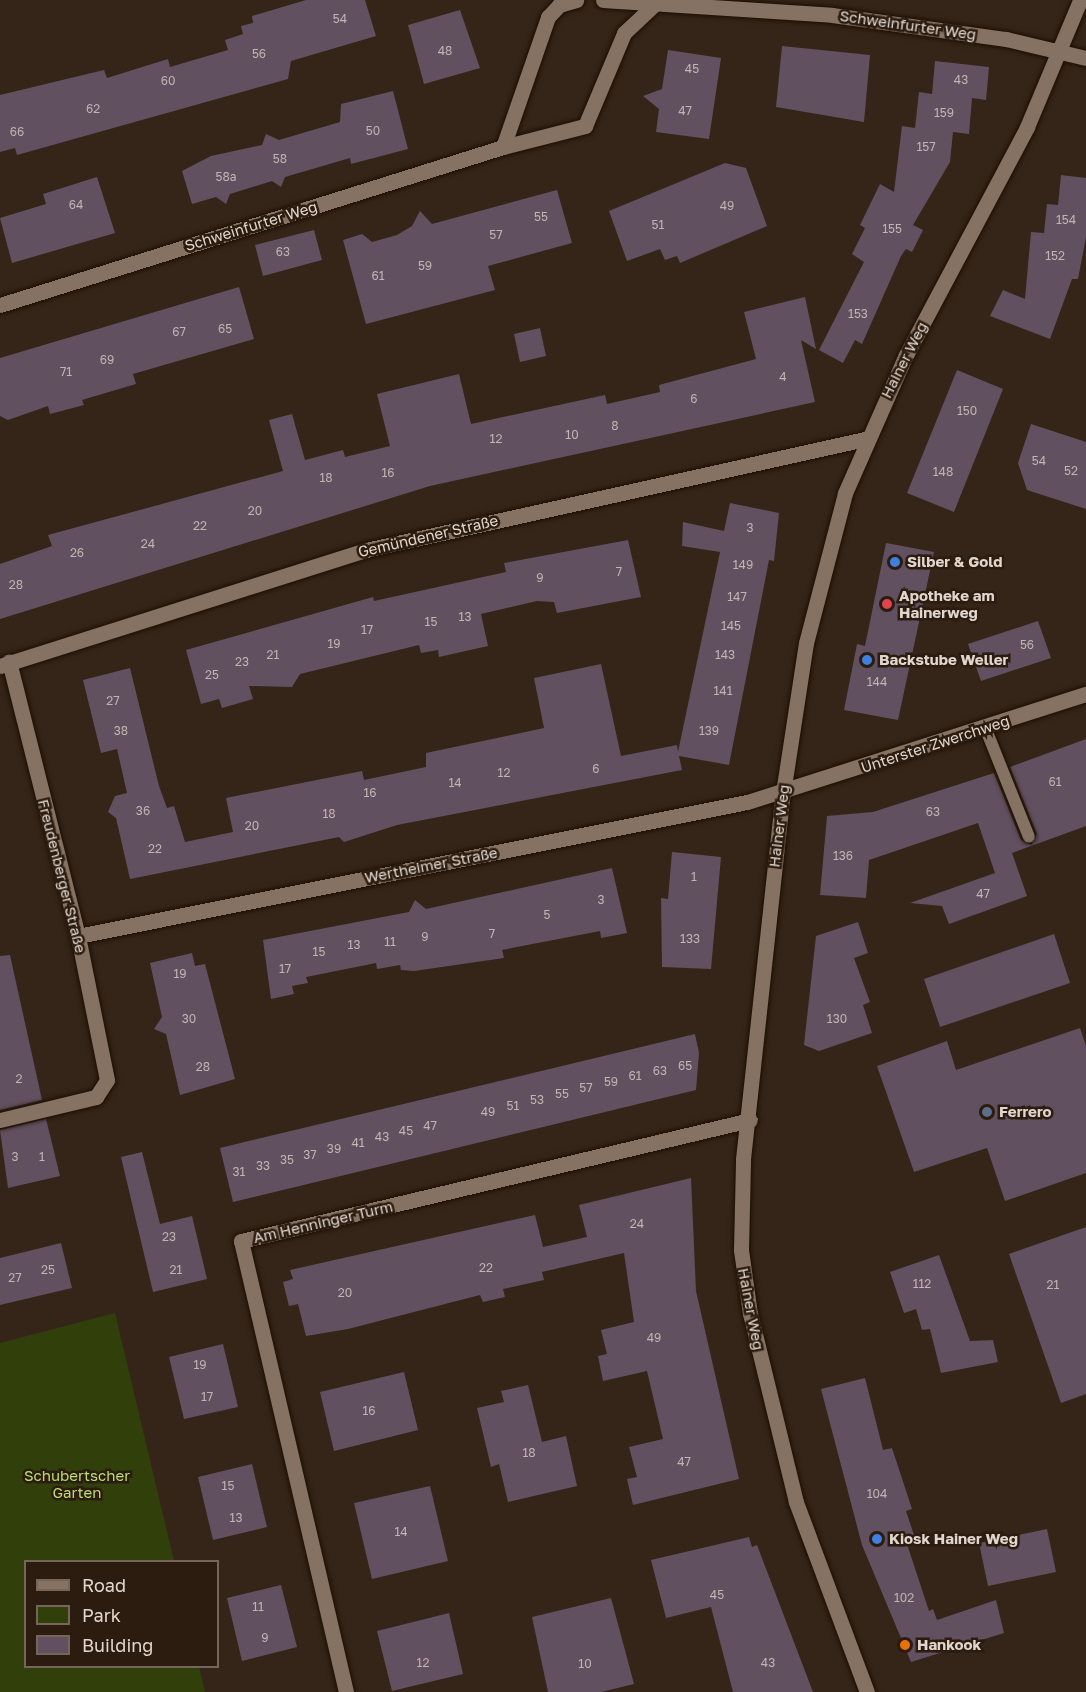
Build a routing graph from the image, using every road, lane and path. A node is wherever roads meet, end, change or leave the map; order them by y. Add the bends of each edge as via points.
1 (576, 0) edge
2 (603, 0) edge
3 (1080, 0) edge
4 (656, 3) junction
5 (1060, 51) junction
6 (1086, 58) edge
7 (502, 147) junction
8 (0, 305) edge
9 (865, 439) junction
10 (5, 664) edge
11 (1086, 694) edge
12 (985, 727) junction
13 (783, 793) junction
14 (1029, 837) dead end
15 (78, 936) junction
16 (0, 1120) edge
17 (750, 1120) junction
18 (346, 1692) edge
19 (867, 1692) edge

1 - 7 street via 559,5 548,17
2 - 4 street, Schweinfurter Weg
3 - 5 street, Hainer Weg
4 - 5 street, Schweinfurter Weg via 832,15
4 - 7 street, Schweinfurter Weg via 624,33 585,126
5 - 6 street, Schweinfurter Weg
5 - 9 street, Hainer Weg via 1027,127
7 - 8 street, Schweinfurter Weg
9 - 10 street, Gemündener Straße via 366,550
9 - 13 street, Hainer Weg via 823,570
10 - 15 street, Freudenberger Straße
11 - 12 street, Unterster Zwerchweg
12 - 13 street, Unterster Zwerchweg
12 - 14 lane
13 - 15 street, Wertheimer Straße
13 - 17 street, Hainer Weg
15 - 16 street, Freudenberger Straße via 107,1071 103,1092 84,1101
17 - 18 street, Am Henninger Turm via 241,1241
17 - 19 street, Hainer Weg via 741,1250 750,1314 796,1503

